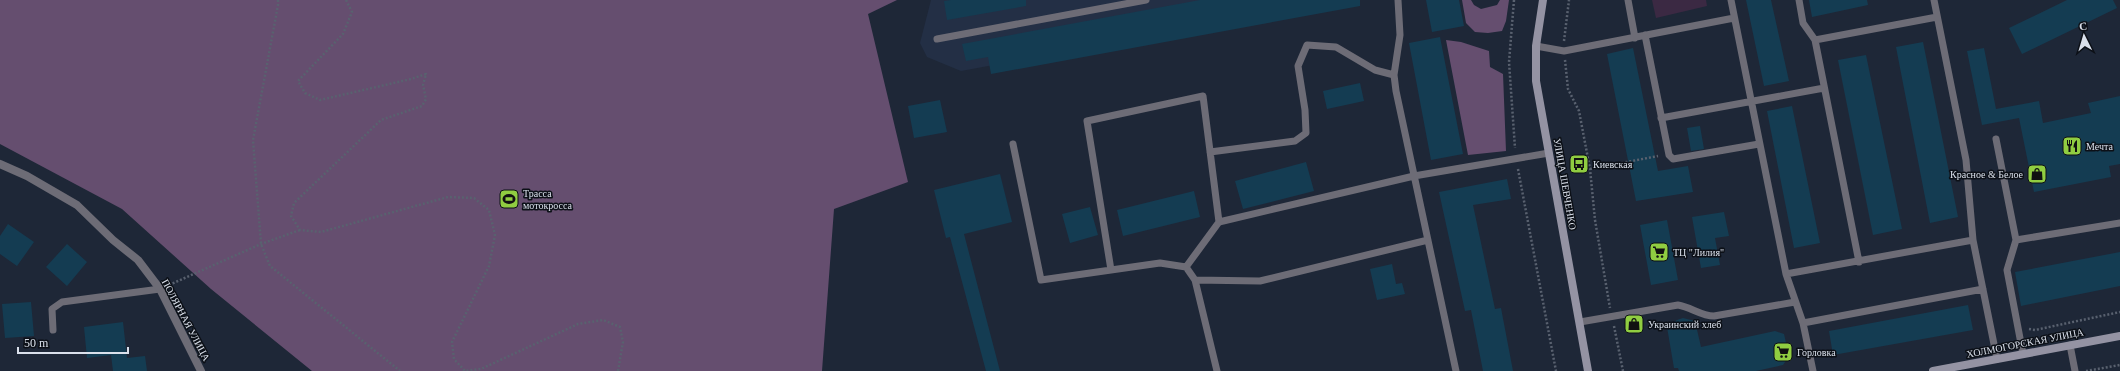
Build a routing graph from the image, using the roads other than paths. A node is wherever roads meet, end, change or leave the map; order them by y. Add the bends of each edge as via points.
1 (1146, 0) edge
2 (1398, 0) edge
3 (1543, 0) edge
4 (1628, 0) edge
5 (1731, 0) edge
6 (1799, 0) edge
7 (1934, 0) edge
8 (1937, 16) junction
9 (1734, 18) junction
10 (1645, 36) junction
11 (1635, 38) junction
12 (937, 39) dead end
13 (1815, 40) junction
14 (1536, 46) junction
15 (1394, 75) junction
16 (1824, 88) junction
17 (1750, 101) junction
18 (1661, 118) junction
19 (1996, 139) dead end
20 (1013, 144) dead end
21 (1759, 144) junction
22 (1210, 152) junction
23 (1549, 154) junction
24 (0, 164) edge
25 (1414, 176) junction
26 (1219, 222) junction
27 (2120, 223) edge
28 (1428, 240) junction
29 (1973, 240) junction
30 (2016, 240) junction
31 (1860, 262) junction
32 (1186, 266) junction
33 (1111, 270) junction
34 (1786, 274) junction
35 (1195, 280) junction
36 (160, 289) junction
37 (1983, 289) junction
38 (1795, 302) junction
39 (1580, 322) junction
40 (1803, 323) junction
41 (53, 330) dead end
42 (2120, 336) edge
43 (2070, 344) junction
44 (2023, 354) junction
45 (1997, 359) junction
46 (201, 371) edge
47 (1217, 371) edge
48 (1456, 371) edge
49 (1588, 371) edge
50 (1813, 371) edge
51 (1933, 371) edge
52 (2075, 371) edge

1 - 12 lane
2 - 15 lane via 1400,35
3 - 14 street, УЛИЦА ШЕВЧЕНКО
4 - 11 lane
5 - 9 lane
6 - 13 lane via 1803,23
7 - 8 lane
8 - 13 lane
8 - 29 lane via 1966,160
9 - 10 lane
9 - 17 lane
10 - 11 lane
10 - 18 lane
11 - 14 lane via 1564,51
13 - 16 lane
14 - 23 street, УЛИЦА ШЕВЧЕНКО via 1536,81
15 - 22 lane via 1375,70 1336,48 1307,45 1298,66 1306,133 1295,141
15 - 25 lane
16 - 17 lane
16 - 31 lane
17 - 18 lane
17 - 21 lane
18 - 21 lane via 1672,159
19 - 30 lane
20 - 33 lane via 1041,280
21 - 34 lane
22 - 26 lane
22 - 33 lane via 1203,96 1087,121
23 - 25 lane
23 - 39 street, УЛИЦА ШЕВЧЕНКО
24 - 36 street, ПОЛЯРНАЯ УЛИЦА via 27,176 77,205 138,260
25 - 26 lane
25 - 28 lane
26 - 32 lane
27 - 30 lane
28 - 35 lane via 1260,281
28 - 48 lane
29 - 31 lane
29 - 37 lane
30 - 44 lane via 2007,270
31 - 34 lane
32 - 33 lane via 1160,263
32 - 35 lane
34 - 38 lane
35 - 47 lane
36 - 41 lane via 62,302 52,309
36 - 46 street, ПОЛЯРНАЯ УЛИЦА
37 - 40 lane
37 - 45 lane
38 - 39 lane via 1714,316 1706,316 1688,306 1678,305
38 - 40 lane
39 - 49 street, УЛИЦА ШЕВЧЕНКО
40 - 50 lane
42 - 43 street, ХОЛМОГОРСКАЯ УЛИЦА
43 - 44 street, ХОЛМОГОРСКАЯ УЛИЦА
43 - 52 lane
44 - 45 street, ХОЛМОГОРСКАЯ УЛИЦА
45 - 51 street, ХОЛМОГОРСКАЯ УЛИЦА

